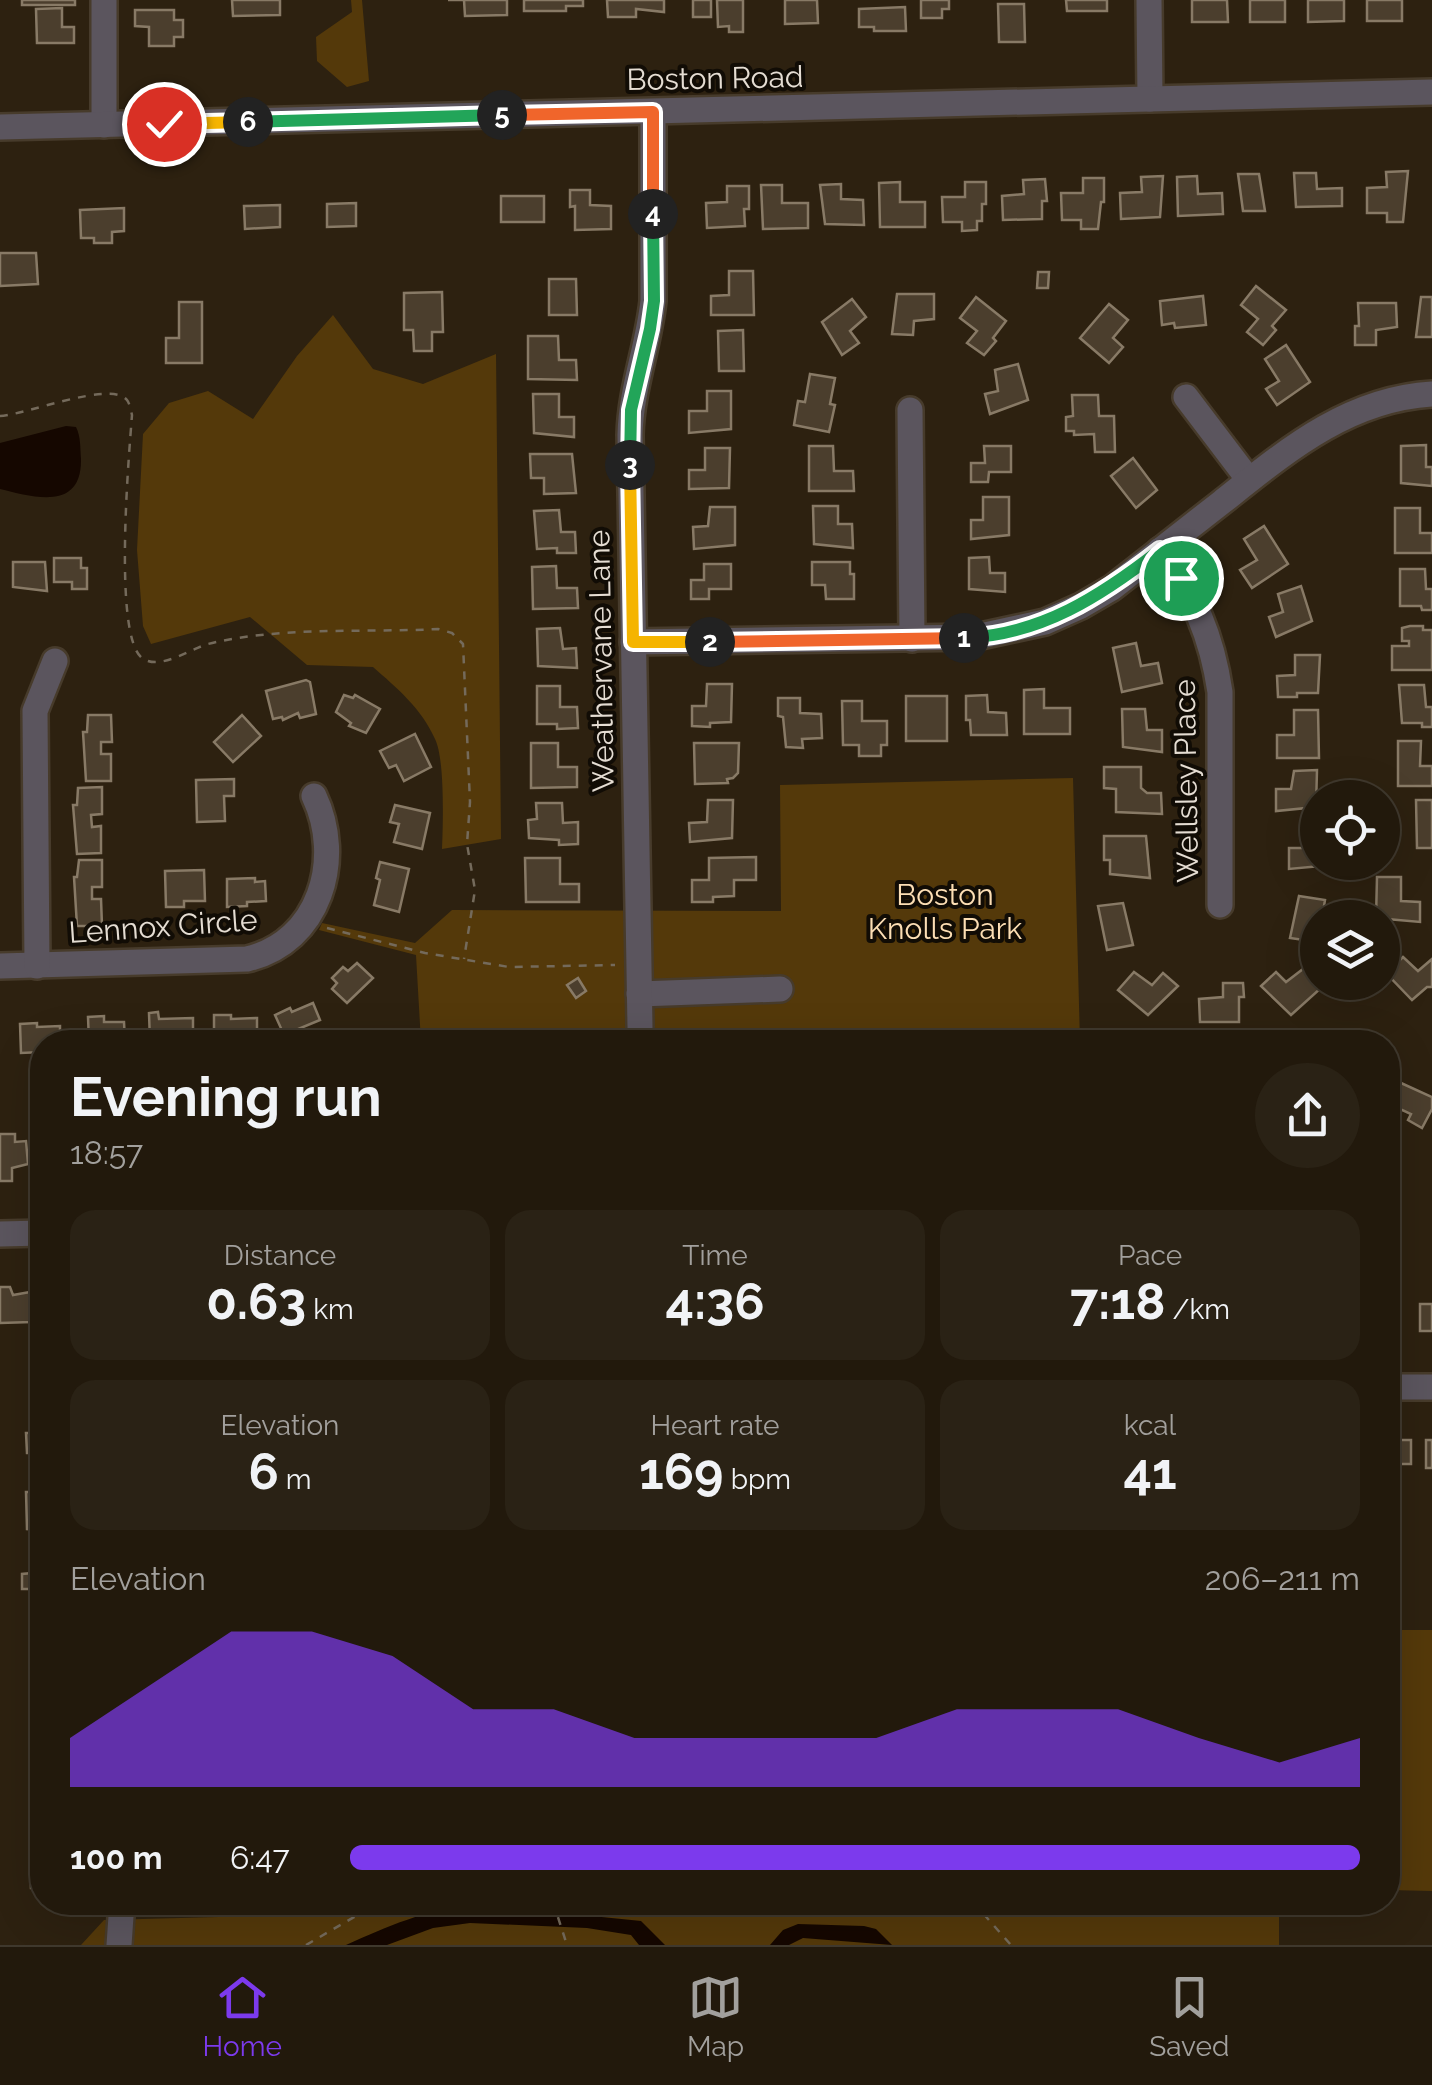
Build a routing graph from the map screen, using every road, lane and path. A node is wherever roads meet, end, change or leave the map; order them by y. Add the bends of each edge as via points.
1 (104, 0) edge
2 (1149, 0) edge
3 (1432, 92) edge
4 (1150, 99) junction
5 (653, 112) junction
6 (104, 124) junction
7 (0, 127) edge
8 (1432, 394) edge
9 (1186, 397) dead end
10 (910, 410) dead end
11 (0, 416) edge
12 (1249, 480) junction
13 (1160, 550) junction
14 (912, 639) junction
15 (633, 642) junction
16 (56, 661) dead end
17 (314, 796) dead end
18 (1220, 905) dead end
19 (306, 924) junction
20 (464, 960) junction
21 (638, 965) junction
22 (0, 966) edge
23 (37, 966) junction
24 (780, 990) dead end
25 (639, 994) junction
26 (640, 1027) dead end
27 (30, 1233) edge
28 (0, 1234) edge
29 (1400, 1386) edge
30 (1432, 1386) edge
31 (121, 1915) edge
32 (358, 1915) edge
33 (556, 1915) edge
34 (984, 1915) edge
35 (120, 1945) edge
36 (306, 1945) edge
37 (567, 1945) edge
38 (1010, 1945) edge

1 - 6 street
2 - 4 street
3 - 4 street, Boston Road
4 - 5 street, Boston Road
5 - 6 street, Boston Road
5 - 15 street, Weathervane Lane via 654,301 631,410
6 - 7 street, Boston Road
8 - 12 street via 1332,422
9 - 12 street
10 - 14 street
11 - 20 path via 104,394 128,400 126,584 133,641 146,660 272,635 438,629 460,638 467,844 475,890
12 - 13 street
13 - 14 street via 1112,588 1045,622 976,637
13 - 18 street, Wellsley Place via 1196,605 1216,662
14 - 15 street
15 - 21 street, Weathervane Lane
16 - 23 street via 35,711
17 - 19 street via 326,834 325,861
19 - 20 path
19 - 23 street, Lennox Circle via 280,948 248,959
20 - 21 path via 508,967
21 - 25 street, Weathervane Lane
22 - 23 street, Lennox Circle
24 - 25 street
25 - 26 street, Weathervane Lane
27 - 28 street
29 - 30 street
31 - 35 street
32 - 36 path
33 - 37 path
34 - 38 path

